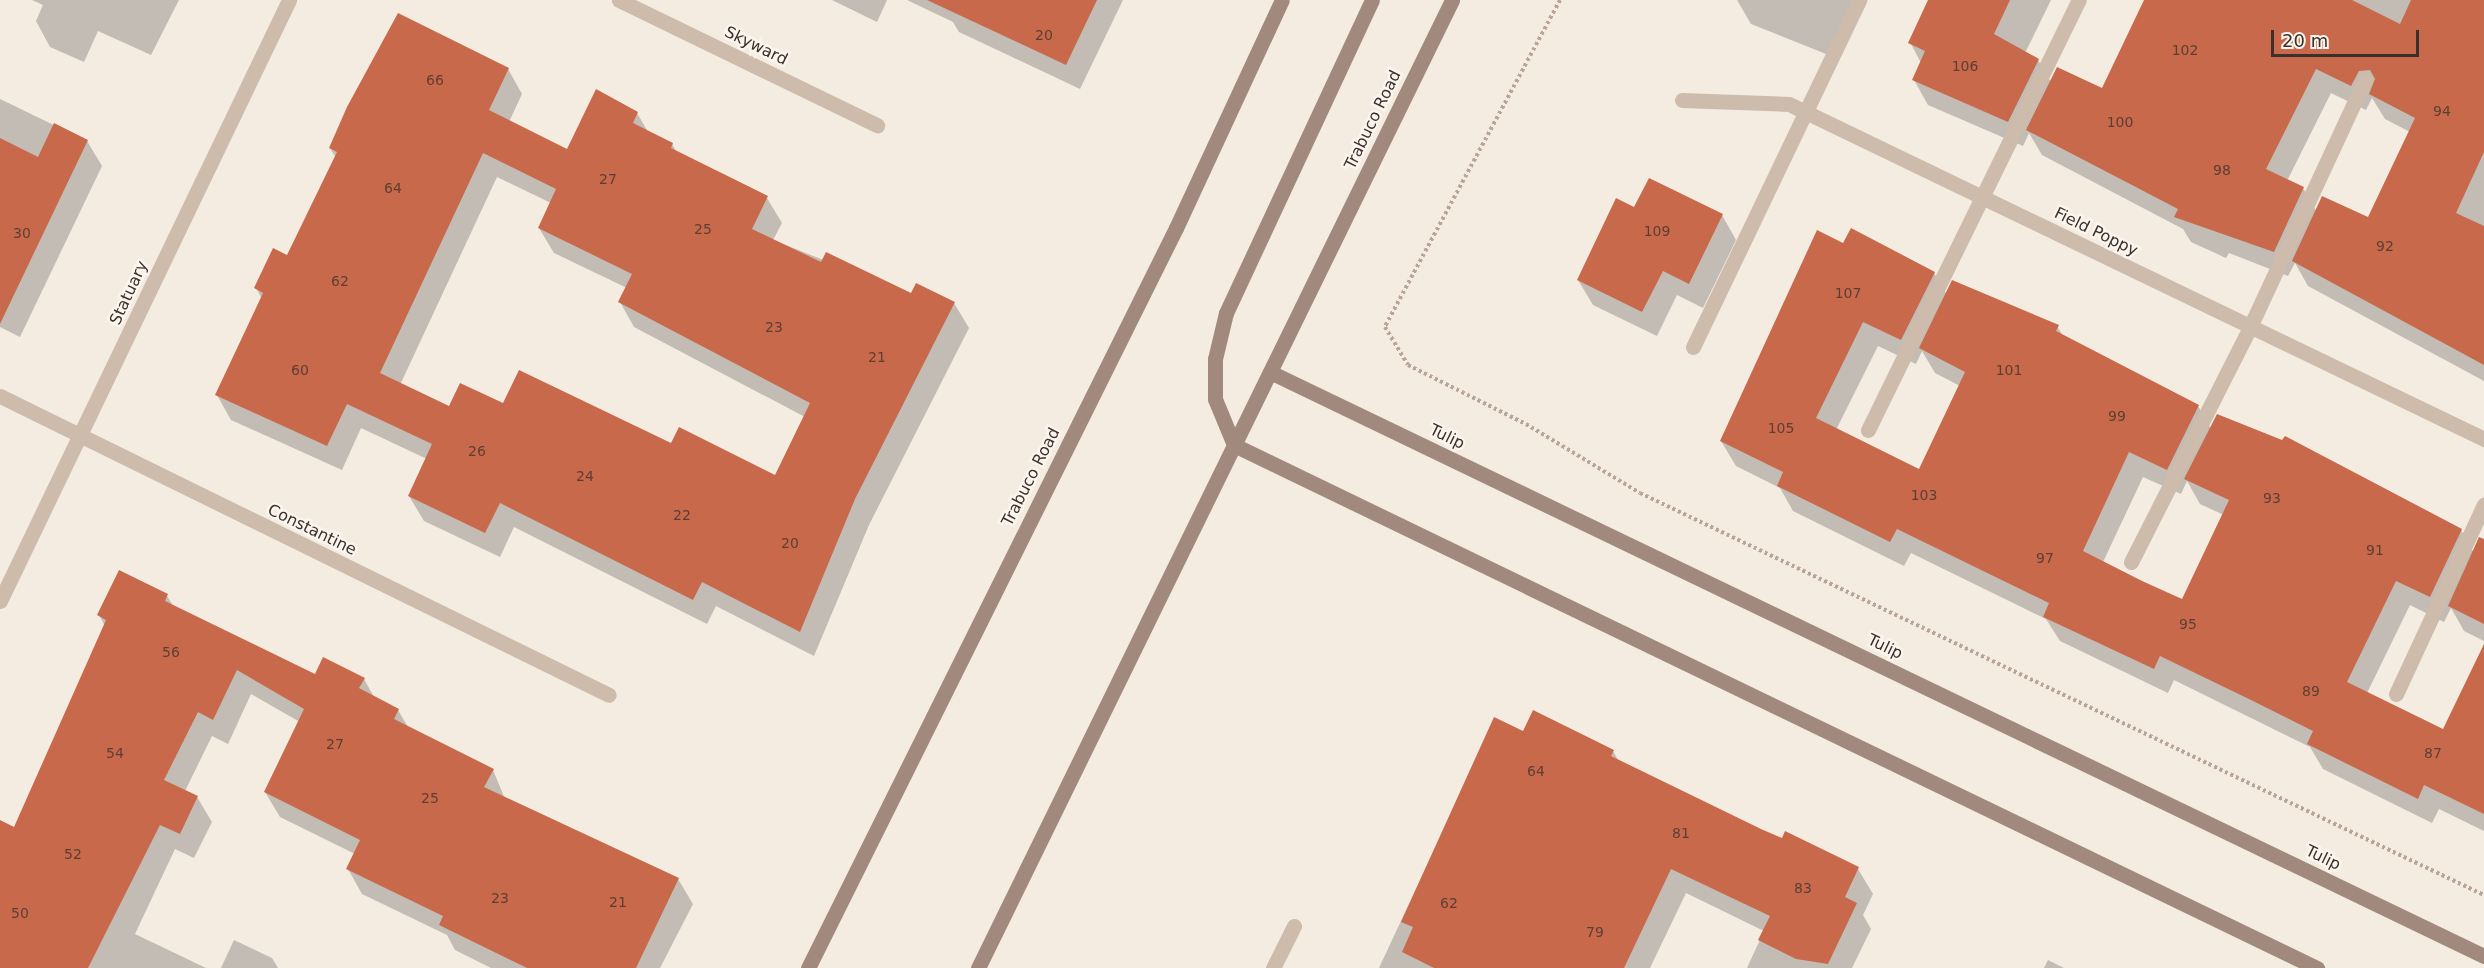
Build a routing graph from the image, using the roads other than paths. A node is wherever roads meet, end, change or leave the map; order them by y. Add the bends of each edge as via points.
1 (289, 0) edge
2 (619, 0) edge
3 (1282, 0) edge
4 (1372, 0) edge
5 (1452, 0) edge
6 (1859, 0) edge
7 (2079, 0) edge
8 (2365, 80) dead end
9 (1682, 100) dead end
10 (1806, 113) junction
11 (877, 125) dead end
12 (1982, 197) junction
13 (2250, 327) junction
14 (1693, 347) dead end
15 (1270, 372) junction
16 (0, 396) edge
17 (1868, 430) dead end
18 (81, 437) junction
19 (2484, 439) edge
20 (1234, 446) junction
21 (2484, 504) edge
22 (2131, 562) dead end
23 (0, 601) edge
24 (609, 694) dead end
25 (2396, 694) dead end
26 (1294, 926) dead end
27 (2484, 956) edge
28 (808, 968) edge
29 (978, 968) edge
30 (1273, 968) edge
31 (2317, 968) edge

1 - 18 street, Statuary
2 - 11 street, Skyward
3 - 28 main road, Trabuco Road via 1176,228
4 - 20 main road via 1226,313 1215,359 1215,399
5 - 15 main road, Trabuco Road
6 - 10 street
7 - 12 street
8 - 13 street
9 - 10 street, Field Poppy via 1789,104
10 - 12 street, Field Poppy
10 - 14 street
12 - 13 street, Field Poppy
12 - 17 street
13 - 19 street, Field Poppy
13 - 22 street
15 - 20 main road, Trabuco Road
15 - 27 main road, Tulip
16 - 18 street, Constantine
18 - 23 street, Statuary
18 - 24 street, Constantine
20 - 29 main road, Trabuco Road
20 - 31 main road
21 - 25 street
26 - 30 street

